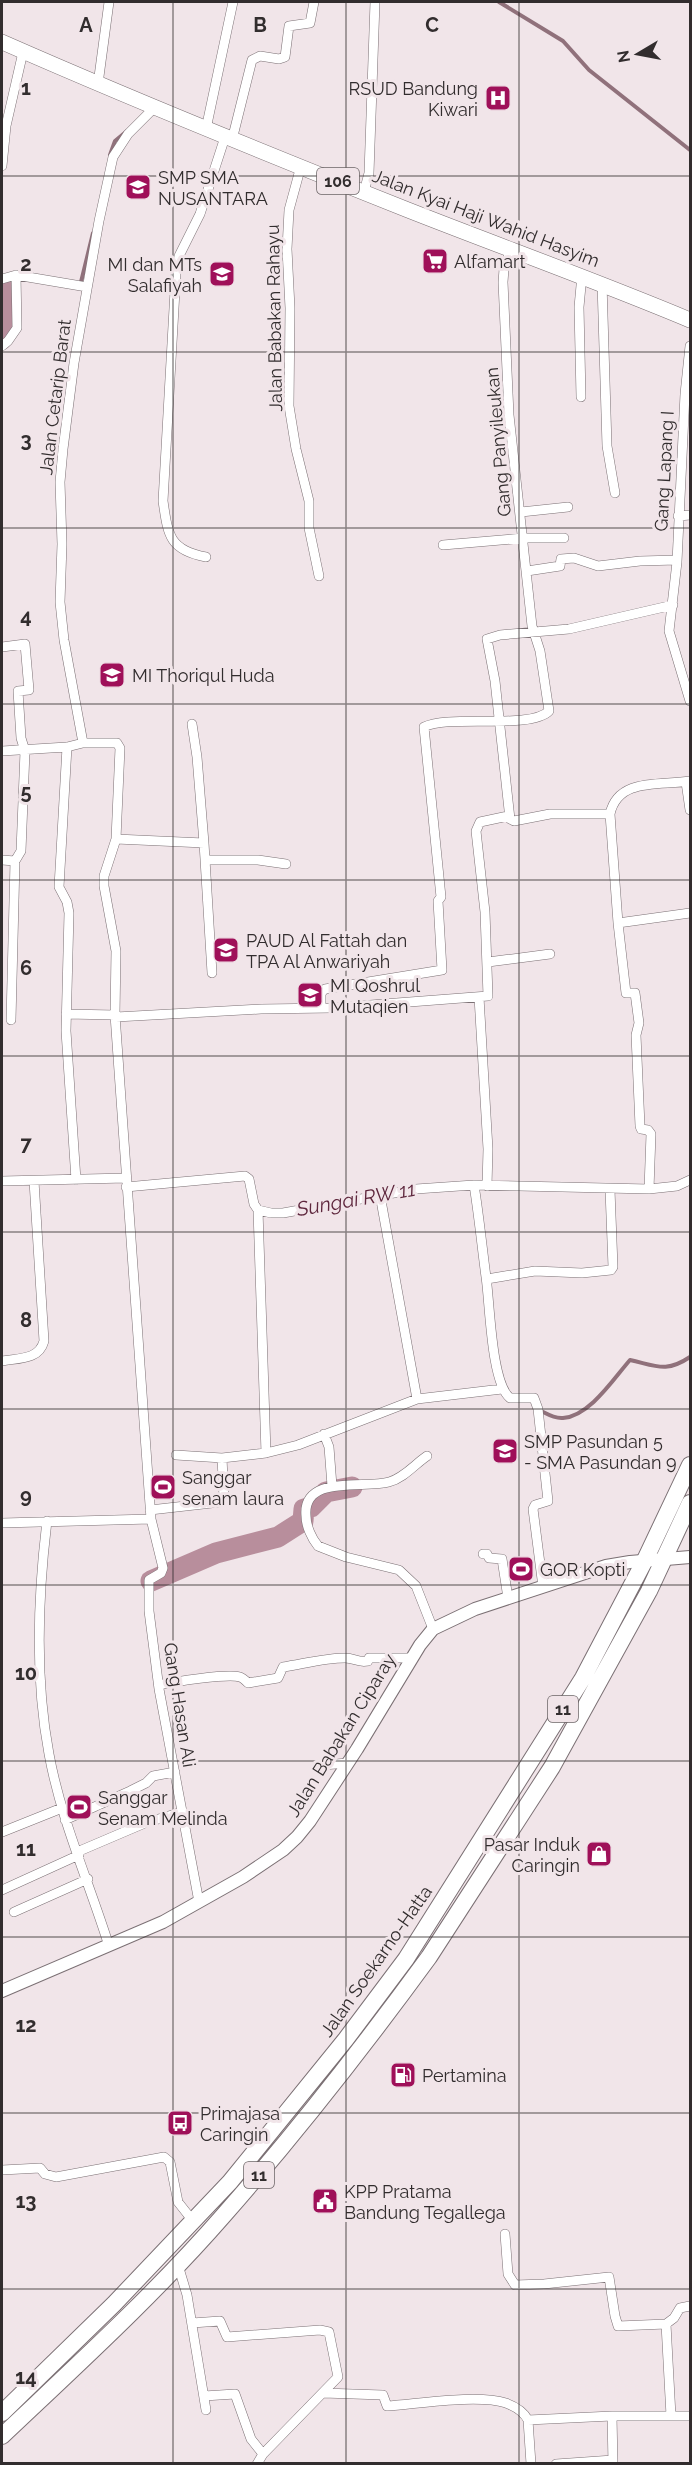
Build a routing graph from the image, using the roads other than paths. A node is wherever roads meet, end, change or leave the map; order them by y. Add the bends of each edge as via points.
1 (109, 2) edge
2 (233, 2) edge
3 (314, 2) edge
4 (375, 2) edge
5 (2, 42) edge
6 (23, 52) junction
7 (98, 84) junction
8 (153, 108) junction
9 (206, 129) junction
10 (228, 138) junction
11 (2, 166) edge
12 (301, 166) junction
13 (364, 192) junction
14 (511, 248) junction
15 (16, 275) junction
16 (582, 275) junction
17 (2, 279) edge
18 (602, 284) junction
19 (87, 287) junction
20 (690, 320) edge
21 (2, 346) edge
22 (690, 346) edge
23 (580, 397) dead end
24 (615, 493) dead end
25 (568, 507) dead end
26 (521, 512) junction
27 (690, 515) edge
28 (678, 516) junction
29 (524, 538) junction
30 (564, 538) dead end
31 (443, 545) dead end
32 (206, 557) dead end
33 (677, 560) junction
34 (527, 571) junction
35 (319, 576) dead end
36 (673, 602) junction
37 (534, 633) junction
38 (2, 647) edge
39 (690, 701) edge
40 (499, 722) junction
41 (192, 724) dead end
42 (82, 743) junction
43 (67, 747) junction
44 (2, 751) edge
45 (24, 751) junction
46 (688, 781) edge
47 (690, 810) edge
48 (610, 814) junction
49 (508, 816) junction
50 (116, 839) junction
51 (204, 843) junction
52 (2, 860) edge
53 (205, 860) junction
54 (15, 861) junction
55 (286, 864) dead end
56 (690, 913) edge
57 (618, 923) junction
58 (550, 954) dead end
59 (488, 962) junction
60 (212, 973) dead end
61 (479, 997) junction
62 (321, 1008) junction
63 (66, 1014) junction
64 (116, 1016) junction
65 (11, 1020) dead end
66 (76, 1180) junction
67 (690, 1180) edge
68 (2, 1181) edge
69 (126, 1182) junction
70 (474, 1185) junction
71 (487, 1186) junction
72 (34, 1187) junction
73 (610, 1190) junction
74 (649, 1190) junction
75 (380, 1195) junction
76 (258, 1210) junction
77 (487, 1279) junction
78 (2, 1360) edge
79 (502, 1389) junction
80 (417, 1400) junction
81 (324, 1434) junction
82 (266, 1453) junction
83 (176, 1455) dead end
84 (427, 1456) dead end
85 (222, 1458) junction
86 (690, 1465) edge
87 (332, 1486) junction
88 (690, 1503) edge
89 (151, 1514) junction
90 (47, 1521) junction
91 (2, 1523) edge
92 (483, 1554) dead end
93 (690, 1557) edge
94 (665, 1559) junction
95 (645, 1560) junction
96 (543, 1587) junction
97 (508, 1598) junction
98 (433, 1629) junction
99 (412, 1658) junction
100 (159, 1685) junction
101 (348, 1762) junction
102 (323, 1765) dead end
103 (175, 1772) junction
104 (62, 1809) junction
105 (182, 1812) junction
106 (65, 1820) junction
107 (2, 1832) edge
108 (78, 1854) junction
109 (88, 1879) junction
110 (2, 1890) edge
111 (199, 1902) junction
112 (14, 1912) dead end
113 (109, 1946) junction
114 (2, 1991) edge
115 (2, 2170) edge
116 (193, 2221) junction
117 (505, 2234) dead end
118 (178, 2265) junction
119 (690, 2306) edge
120 (192, 2323) junction
121 (666, 2324) junction
122 (323, 2393) junction
123 (204, 2396) junction
124 (3, 2408) edge
125 (206, 2410) dead end
126 (612, 2416) junction
127 (671, 2416) junction
128 (690, 2416) edge
129 (528, 2420) junction
130 (2, 2436) edge
131 (263, 2454) junction
132 (613, 2462) edge
133 (257, 2463) edge
134 (531, 2463) edge
135 (556, 2463) edge

1 - 7 street
2 - 9 street
3 - 10 street via 310,23 289,26 285,57 260,56 252,60
4 - 13 street via 369,173
5 - 6 main road, Jalan Kyai Haji Wahid Hasyim / 106
6 - 7 main road, Jalan Kyai Haji Wahid Hasyim / 106
6 - 11 street via 6,126
7 - 8 main road, Jalan Kyai Haji Wahid Hasyim / 106
8 - 9 main road, Jalan Kyai Haji Wahid Hasyim / 106
8 - 19 street, Jalan Cetarip Barat via 113,157
9 - 10 main road, Jalan Kyai Haji Wahid Hasyim / 106
10 - 12 main road, Jalan Kyai Haji Wahid Hasyim / 106
10 - 32 street via 200,214 179,256 164,478 166,523 177,546
12 - 13 main road, Jalan Kyai Haji Wahid Hasyim / 106
12 - 35 street, Jalan Babakan Rahayu via 289,210 287,249 289,406 309,501 309,528
13 - 14 main road, Jalan Kyai Haji Wahid Hasyim / 106
14 - 16 main road, Jalan Kyai Haji Wahid Hasyim / 106
14 - 26 street, Gang Panyileukan via 504,275 507,383
15 - 17 street
15 - 19 street
15 - 21 street via 17,328
16 - 18 main road, Jalan Kyai Haji Wahid Hasyim / 106
16 - 23 street
18 - 20 main road, Jalan Kyai Haji Wahid Hasyim / 106
18 - 24 street via 607,446
19 - 42 street, Jalan Cetarip Barat via 69,395 60,482 62,625
22 - 28 street, Gang Lapang I
25 - 26 street
26 - 29 street, Gang Panyileukan
27 - 28 street
28 - 33 street, Gang Lapang I
29 - 30 street
29 - 31 street
29 - 34 street, Gang Panyileukan
33 - 34 street via 598,566 571,558 561,559 560,566
33 - 36 street, Gang Lapang I
34 - 37 street, Gang Panyileukan
36 - 37 street via 582,626
36 - 39 street, Gang Lapang I via 671,644
37 - 40 street, Gang Panyileukan via 549,711
37 - 40 street via 487,639
38 - 45 street via 26,644 29,690 18,692
40 - 49 street
40 - 62 street via 461,721 424,727 441,897 438,901 442,970 325,989 321,993
41 - 51 street
42 - 43 street
42 - 50 street via 119,746
43 - 45 street
43 - 63 street via 59,887 69,913
44 - 45 street
45 - 54 street via 21,851
46 - 47 street
46 - 48 street via 629,788 620,794
48 - 49 street via 550,814 514,821
48 - 57 street
49 - 59 street via 480,822 476,831
50 - 51 street
50 - 64 street via 104,876 116,951
51 - 53 street
52 - 54 street
53 - 55 street
53 - 60 street
54 - 65 street
56 - 57 street
57 - 74 street via 626,993 635,993 637,1003 640,1126 651,1134
58 - 59 street
59 - 61 street via 489,995
61 - 62 street
61 - 71 street
62 - 64 street
63 - 64 street
63 - 66 street
64 - 69 street
66 - 69 street
66 - 72 street
67 - 74 street
68 - 72 street
69 - 76 street via 244,1176 249,1179
69 - 89 street
70 - 71 street
70 - 75 street via 416,1188
70 - 77 street
71 - 73 street
72 - 78 street via 44,1341 42,1350 35,1355
73 - 74 street
73 - 77 street via 611,1270 535,1271
75 - 76 street via 283,1213
75 - 80 street
76 - 82 street
77 - 79 street via 490,1328
79 - 80 street
79 - 96 street via 510,1398 531,1396 537,1402 548,1501 533,1509
80 - 81 street
81 - 82 street
81 - 87 street
82 - 85 street
83 - 85 street
84 - 87 street via 390,1482
85 - 89 street via 221,1502
86 - 95 highway, Jalan Soekarno-Hatta / 11
87 - 98 street via 317,1492 307,1506 306,1520 314,1542 346,1557 399,1570 416,1586
88 - 94 highway, Jalan Soekarno-Hatta / 11
89 - 90 street
89 - 100 street, Gang Hasan Ali via 163,1568 148,1584
90 - 91 street
90 - 104 street via 40,1598 44,1719
92 - 97 street via 502,1559
93 - 94 street, Jalan Babakan Ciparay
94 - 95 street, Jalan Babakan Ciparay
94 - 118 highway, Jalan Soekarno-Hatta / 11 via 552,1767 429,1957 297,2130
95 - 96 street, Jalan Babakan Ciparay via 606,1566
95 - 116 highway, Jalan Soekarno-Hatta / 11 via 583,1678 406,1959 256,2152
96 - 97 street, Jalan Babakan Ciparay
97 - 98 street, Jalan Babakan Ciparay
98 - 99 street, Jalan Babakan Ciparay
99 - 100 street via 369,1658 359,1663 348,1658 283,1667 278,1678 248,1683 240,1677 226,1677
99 - 101 street, Jalan Babakan Ciparay
100 - 103 street, Gang Hasan Ali
101 - 102 street
101 - 111 street, Jalan Babakan Ciparay via 297,1837 258,1868
103 - 105 street, Gang Hasan Ali
103 - 106 street via 153,1776 130,1791
104 - 106 street
104 - 107 street
105 - 108 street via 145,1823
105 - 111 street, Gang Hasan Ali
106 - 108 street
108 - 109 street
108 - 110 street
109 - 112 street
109 - 113 street
111 - 113 street, Jalan Babakan Ciparay
113 - 114 street, Jalan Babakan Ciparay
115 - 116 street via 40,2168 56,2177 165,2157 170,2162 178,2202
116 - 124 highway, Jalan Soekarno-Hatta / 11 via 114,2304
117 - 121 street via 508,2274 515,2285 609,2277 618,2326
118 - 120 street
118 - 130 highway, Jalan Soekarno-Hatta / 11
119 - 121 street via 680,2308
120 - 122 street via 220,2321 227,2337 327,2331 339,2375
120 - 123 street
121 - 127 street
122 - 129 street via 383,2396 387,2406 477,2400 506,2403
122 - 131 street
123 - 125 street
123 - 131 street via 235,2394 251,2439
126 - 127 street
126 - 129 street
126 - 132 street
127 - 128 street
129 - 134 street
131 - 133 street
132 - 135 street

